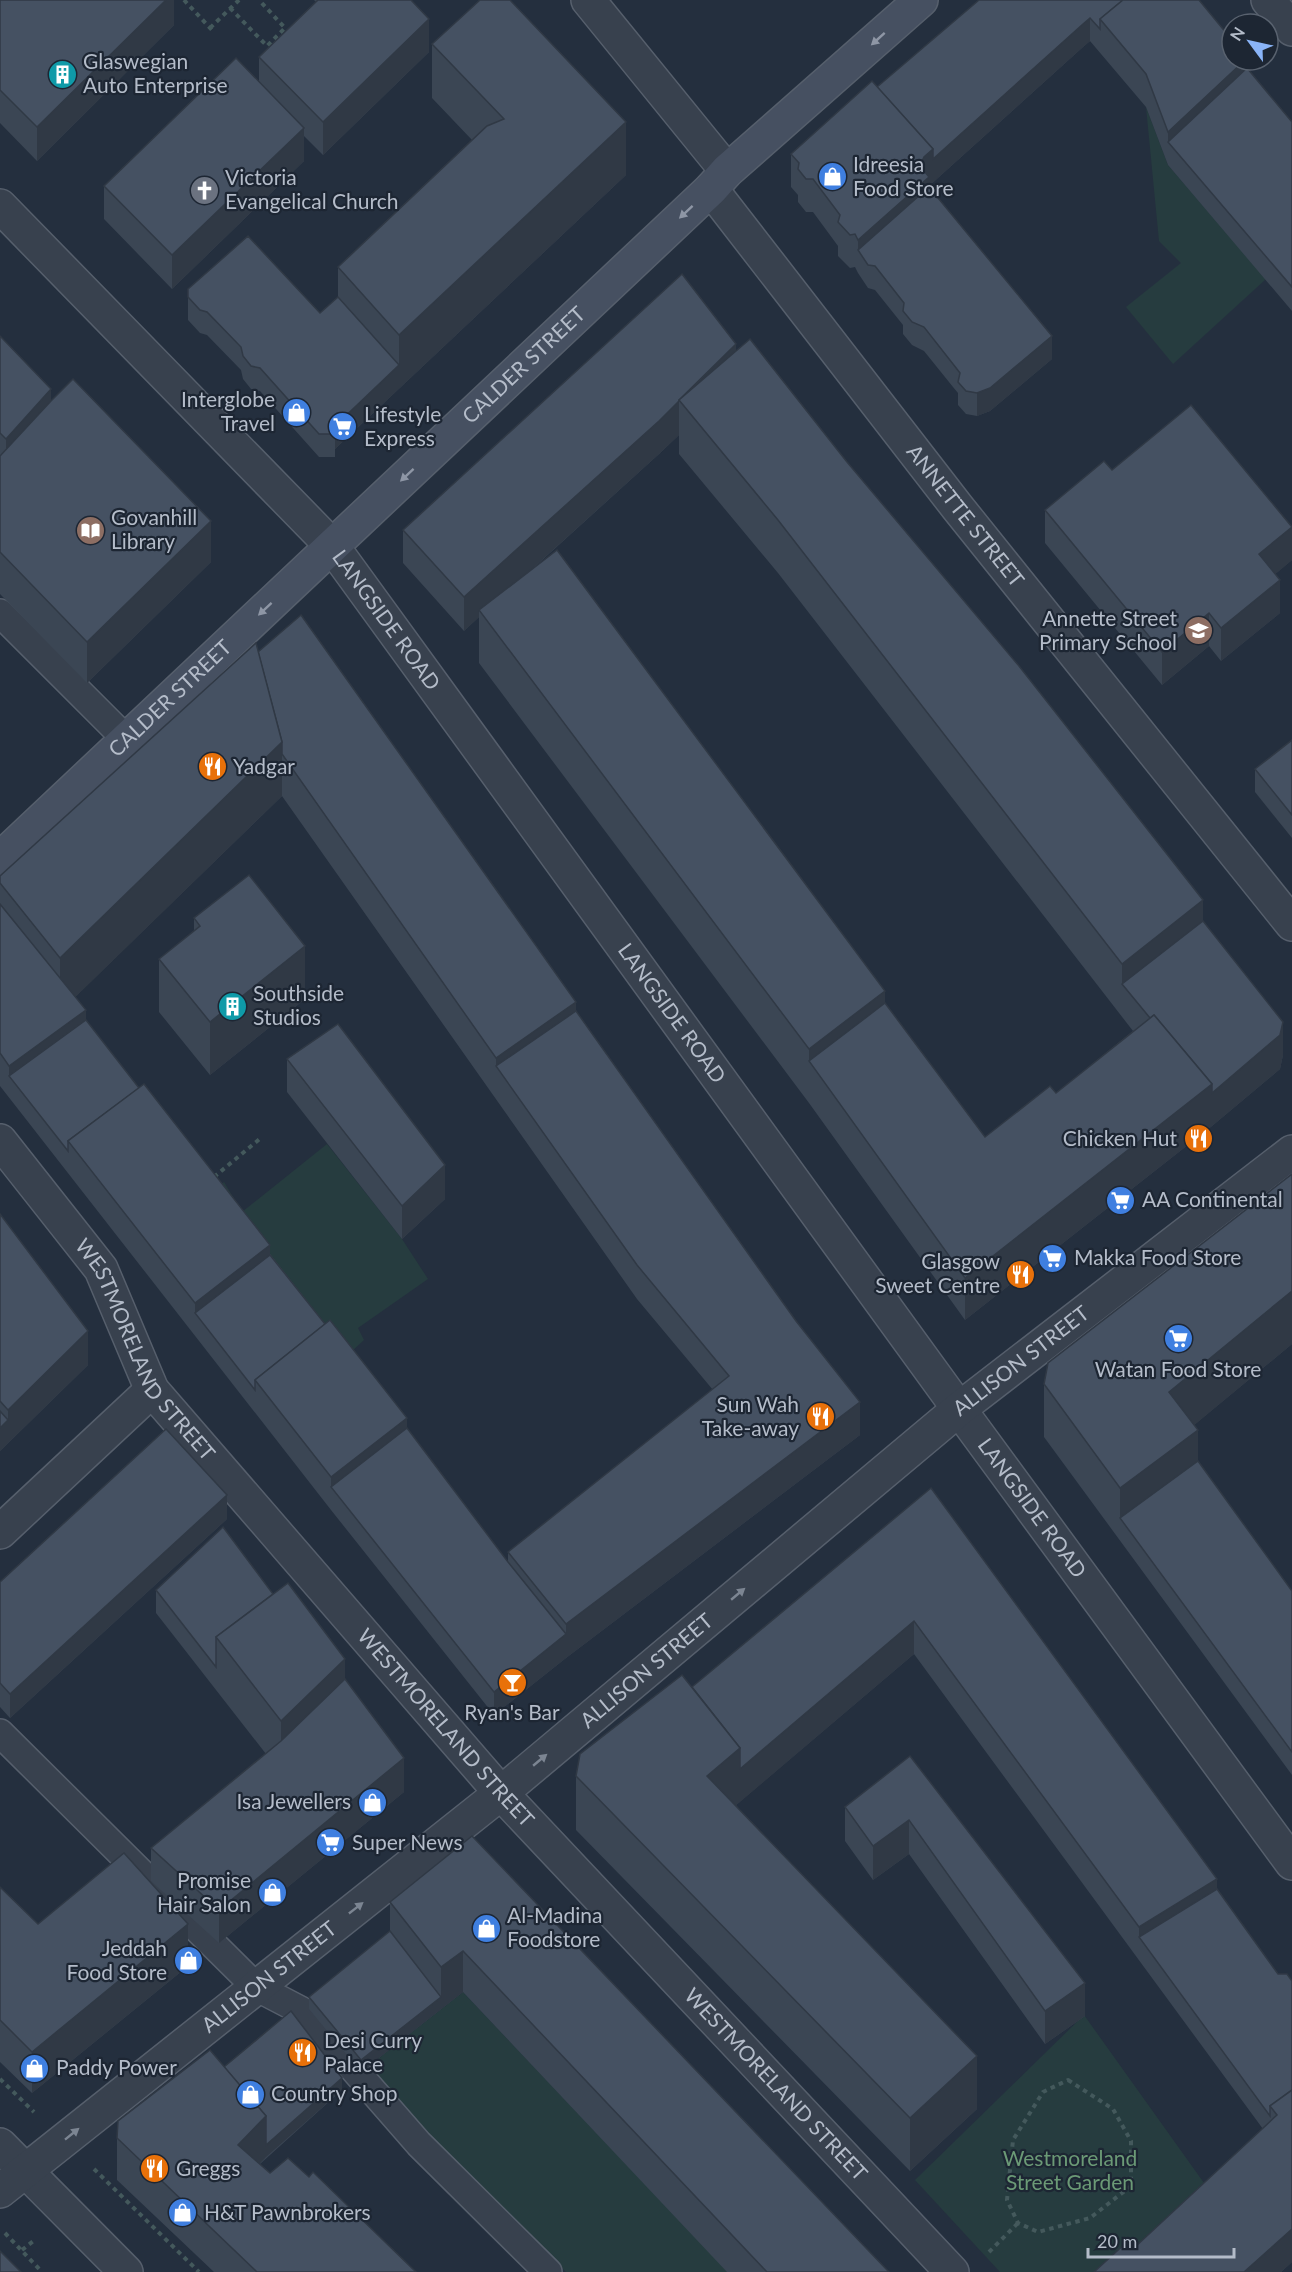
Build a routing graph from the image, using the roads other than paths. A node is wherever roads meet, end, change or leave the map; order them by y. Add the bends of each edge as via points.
1 (588, 0) edge
2 (921, 0) edge
3 (1268, 0) edge
4 (1292, 29) edge
5 (719, 180) junction
6 (0, 206) edge
7 (332, 546) junction
8 (0, 613) edge
9 (127, 740) junction
10 (0, 859) edge
11 (1292, 924) edge
12 (0, 1141) edge
13 (1292, 1152) edge
14 (152, 1390) junction
15 (959, 1409) junction
16 (0, 1532) edge
17 (0, 1733) edge
18 (501, 1793) junction
19 (1292, 1863) edge
20 (256, 1987) junction
21 (0, 2145) edge
22 (26, 2171) junction
23 (0, 2191) edge
24 (126, 2272) edge
25 (548, 2272) edge
26 (952, 2272) edge

1 - 5 street, ANNETTE STREET
2 -> 5 main road, CALDER STREET
3 - 4 street
5 -> 7 main road, CALDER STREET
5 - 11 street, ANNETTE STREET via 958,508
6 - 7 street, LANGSIDE ROAD
7 -> 9 main road, CALDER STREET
7 - 15 street, LANGSIDE ROAD
8 - 9 lane
9 - 10 main road, CALDER STREET
12 - 14 street, WESTMORELAND STREET via 101,1269
13 - 15 street, ALLISON STREET
14 - 16 street
14 - 18 street, WESTMORELAND STREET
18 -> 15 street, ALLISON STREET
15 - 19 street, LANGSIDE ROAD
17 - 20 lane
20 -> 18 street, ALLISON STREET
18 - 26 street, WESTMORELAND STREET
22 -> 20 street, ALLISON STREET
20 - 25 lane via 304,2012 419,2144
21 - 22 street
22 - 23 street, ALLISON STREET
22 - 24 street

